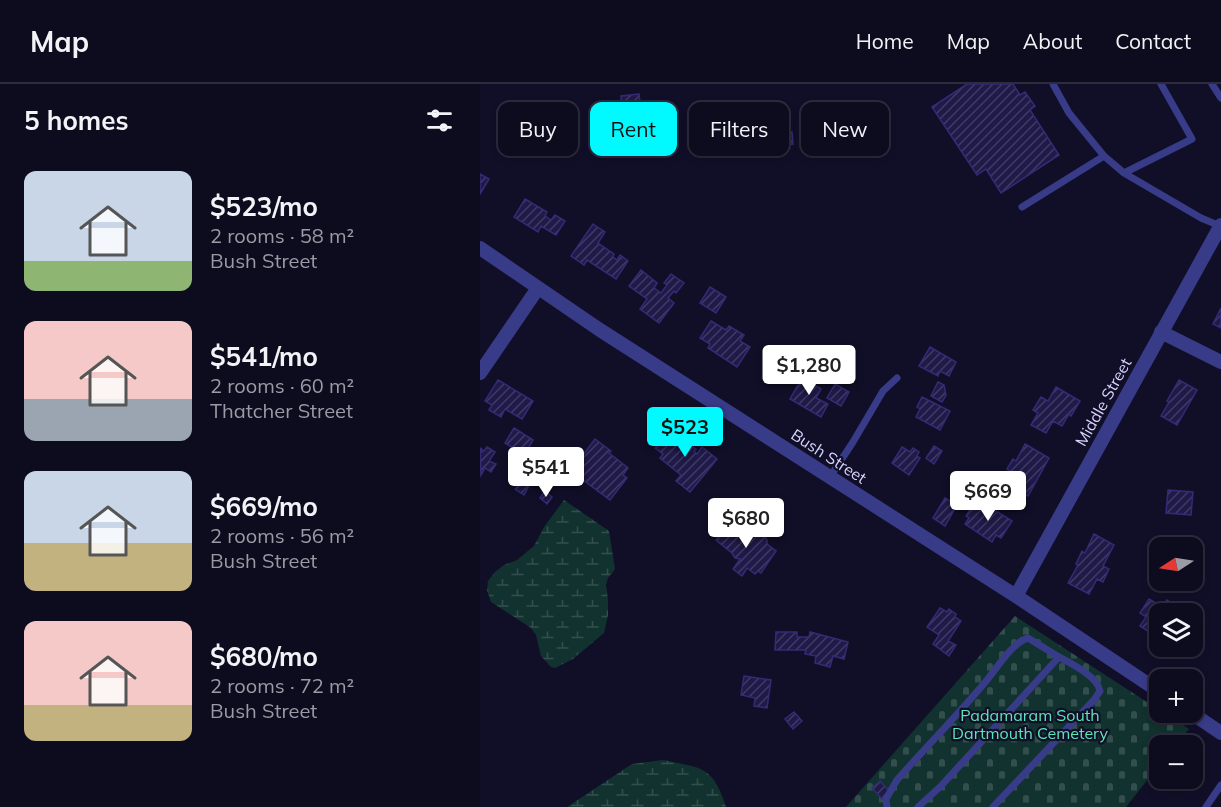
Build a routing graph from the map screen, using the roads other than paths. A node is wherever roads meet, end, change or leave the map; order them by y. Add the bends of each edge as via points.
1 (1053, 84) edge
2 (1161, 84) edge
3 (1212, 84) edge
4 (1221, 98) edge
5 (1104, 156) junction
6 (1124, 173) junction
7 (1022, 207) dead end
8 (1221, 226) edge
9 (1216, 245) edge
10 (480, 249) edge
11 (538, 288) junction
12 (1161, 332) junction
13 (1221, 362) edge
14 (480, 373) edge
15 (897, 378) dead end
16 (830, 477) junction
17 (1016, 596) junction
18 (1059, 657) junction
19 (1149, 685) edge
20 (1203, 721) edge
21 (1221, 733) edge
22 (1221, 785) edge
23 (886, 807) edge
24 (918, 807) edge
25 (993, 807) edge
26 (1206, 807) edge

1 - 5 lane via 1069,112
2 - 6 lane via 1192,139
3 - 4 lane
5 - 6 lane
5 - 7 lane
6 - 8 lane
8 - 9 street, Middle Street
9 - 12 street, Middle Street
10 - 11 street, Bush Street
11 - 14 street
11 - 16 street, Bush Street
12 - 13 street
12 - 17 street, Middle Street
15 - 16 lane via 883,391
16 - 17 street, Bush Street
17 - 19 street, Bush Street
18 - 23 lane via 1029,638 1023,639 897,780 886,799
18 - 24 lane
18 - 25 lane via 1082,670 1101,691
20 - 21 street
22 - 26 lane

